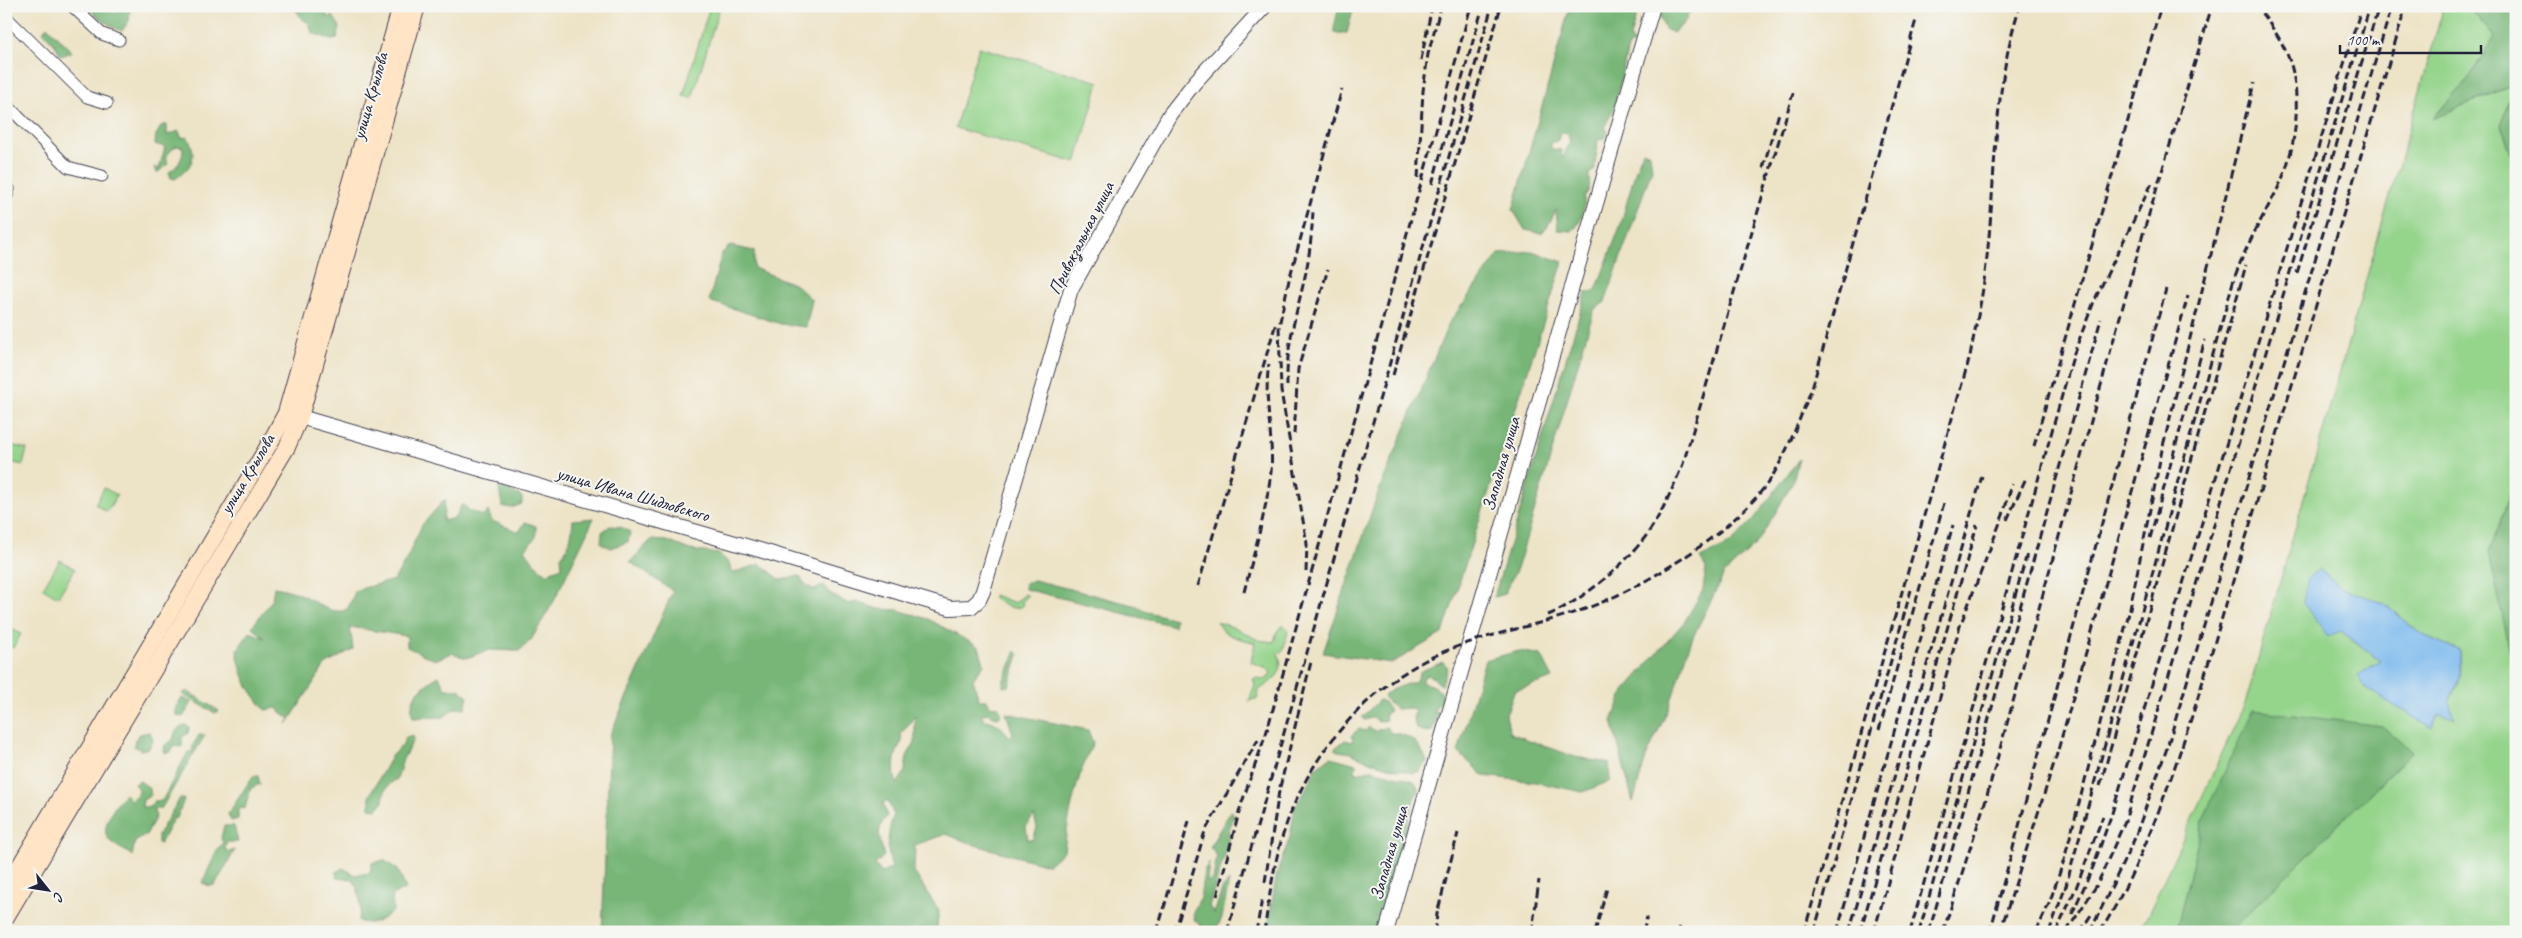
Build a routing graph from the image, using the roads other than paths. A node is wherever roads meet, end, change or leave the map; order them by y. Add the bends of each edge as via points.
1 (72, 6) edge
2 (401, 6) edge
3 (417, 6) edge
4 (1265, 6) edge
5 (1653, 6) edge
6 (6, 17) edge
7 (119, 40) dead end
8 (107, 103) dead end
9 (6, 104) edge
10 (102, 176) dead end
11 (6, 186) edge
12 (6, 199) edge
13 (293, 415) junction
14 (970, 607) joint
15 (6, 889) edge
16 (6, 917) edge
17 (1386, 932) edge

1 - 7 street via 102,34
2 - 13 main road, улица Крылова
3 - 13 main road, улица Крылова
4 - 14 street, Привокзальная улица via 1170,114 1071,289 983,591 979,600
5 - 17 street, Западная улица
6 - 8 street via 87,96
9 - 10 street via 68,167
11 - 12 street via 9,189
13 - 14 street, улица Ивана Шидловского via 950,608
13 - 15 main road, улица Крылова via 270,443
13 - 16 main road, улица Крылова via 287,447

